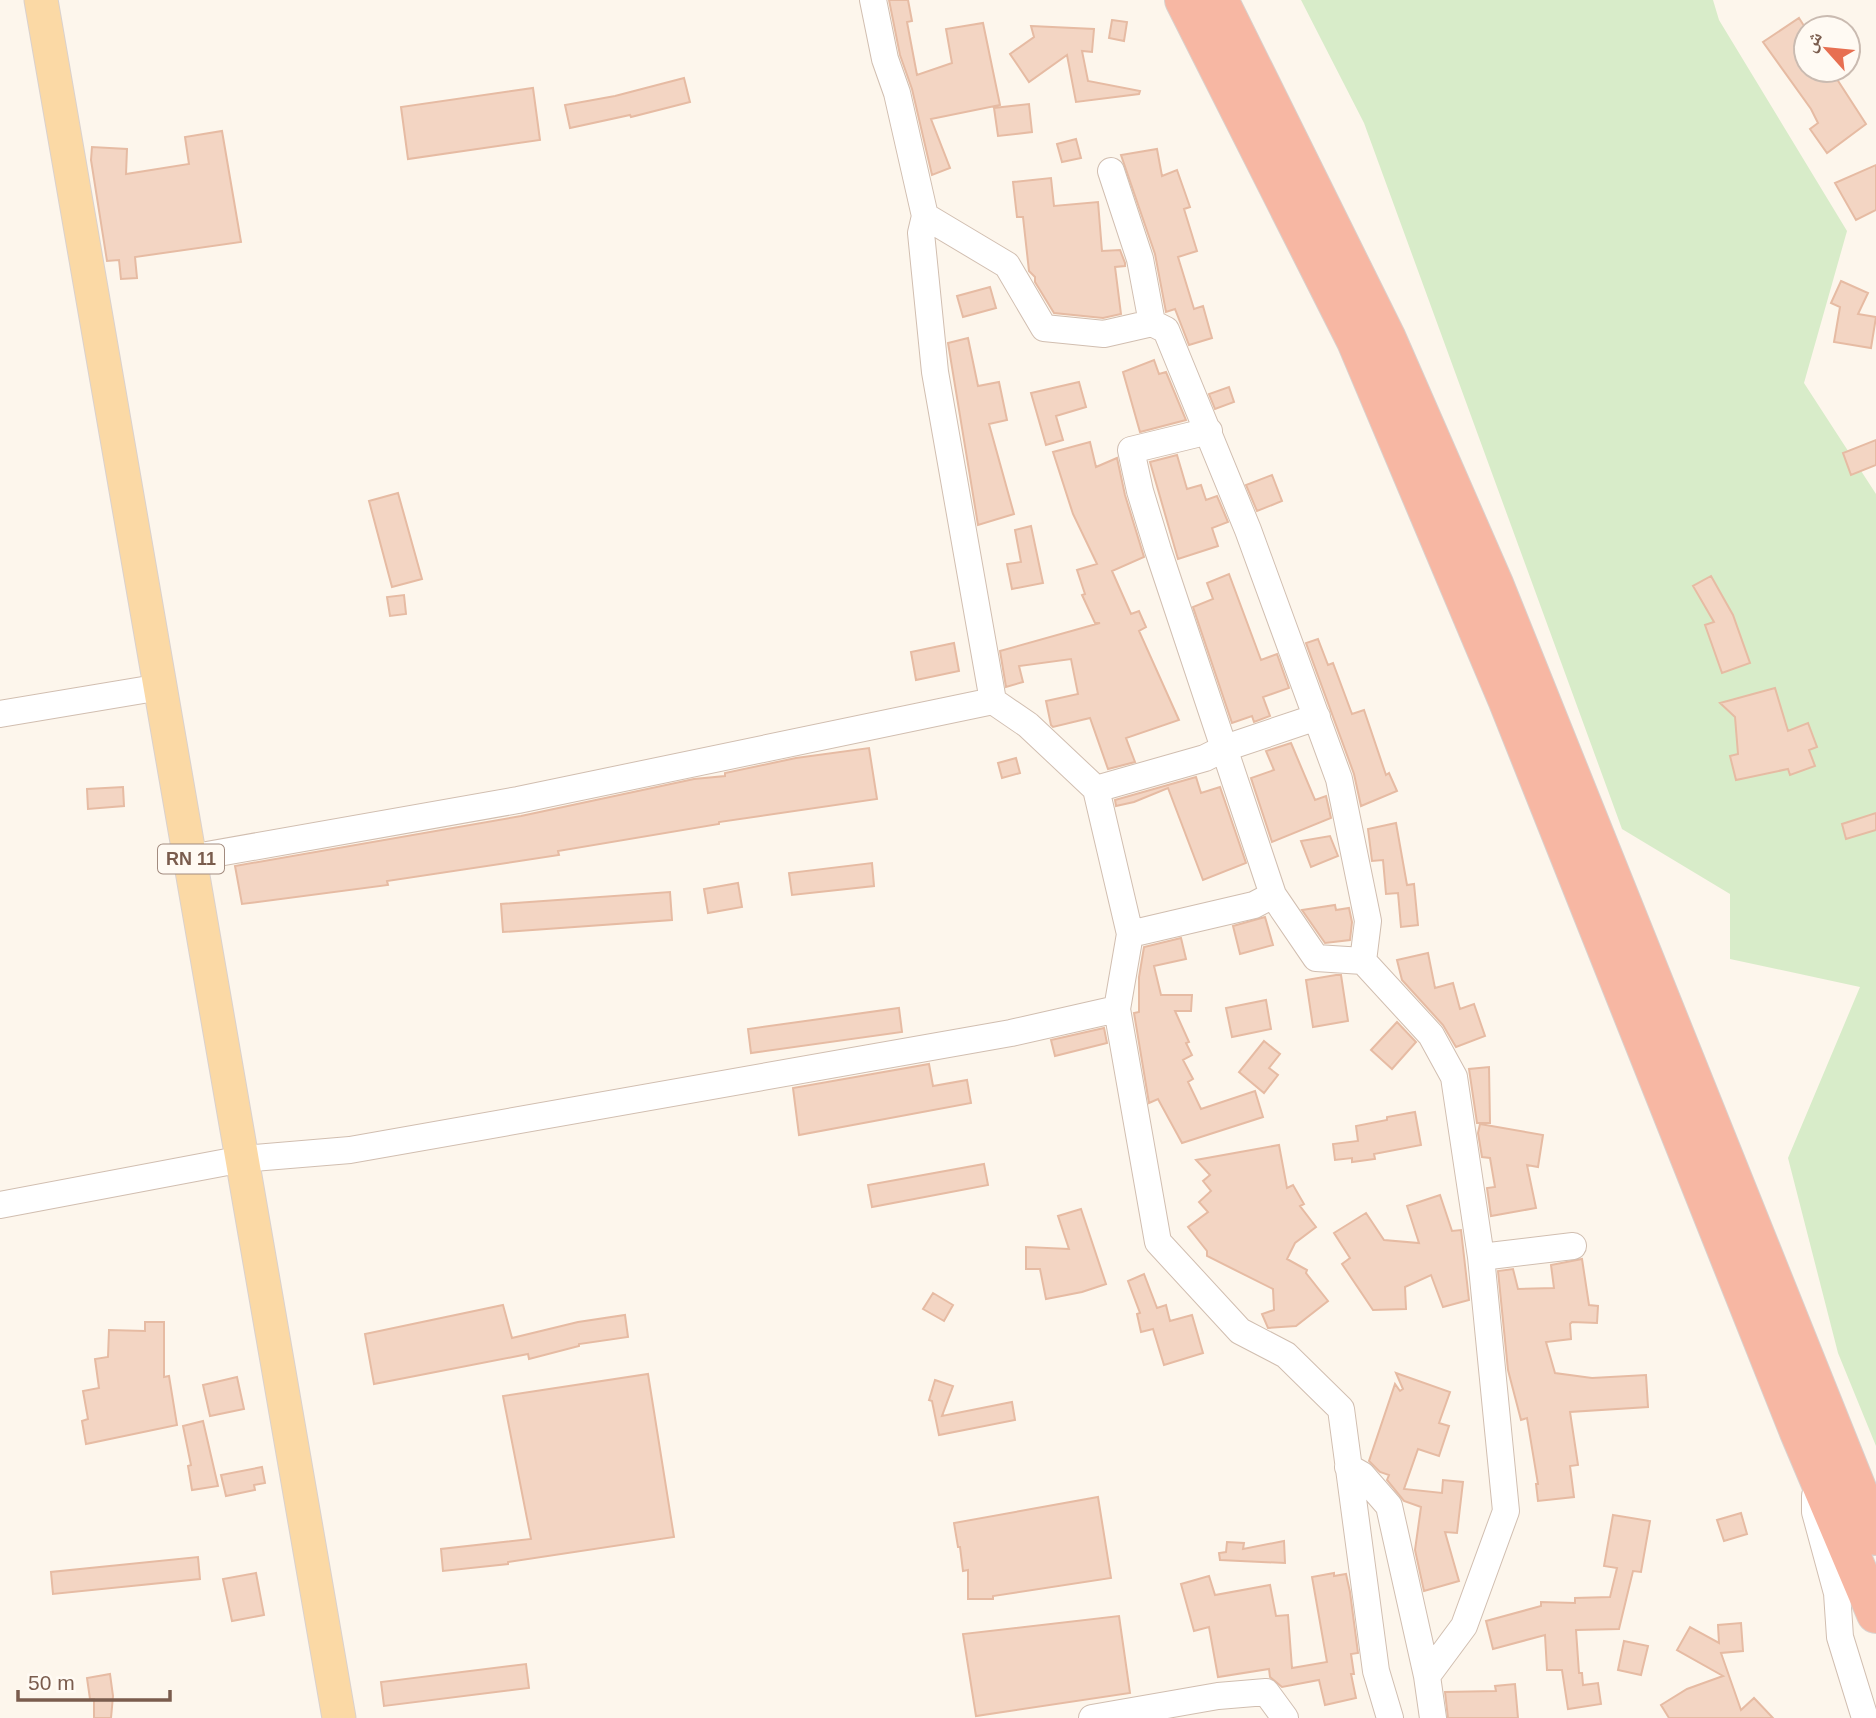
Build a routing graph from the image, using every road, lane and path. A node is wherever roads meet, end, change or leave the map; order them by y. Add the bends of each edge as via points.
1 (41, 0) edge
2 (873, 0) edge
3 (1184, 0) edge
4 (1219, 0) edge
5 (1111, 171) dead end
6 (925, 216) junction
7 (1152, 323) junction
8 (1209, 431) junction
9 (161, 687) junction
10 (993, 701) junction
11 (0, 714) edge
12 (1317, 717) junction
13 (1225, 748) junction
14 (1096, 789) junction
15 (190, 858) junction
16 (1273, 895) junction
17 (1130, 934) junction
18 (1363, 961) junction
19 (1117, 1009) junction
20 (243, 1159) junction
21 (0, 1205) edge
22 (1573, 1246) dead end
23 (1481, 1257) junction
24 (1348, 1467) junction
25 (1815, 1469) junction
26 (1876, 1536) edge
27 (1876, 1614) edge
28 (1427, 1676) junction
29 (1425, 1717) edge
30 (339, 1718) edge
31 (1092, 1718) edge
32 (1285, 1718) edge
33 (1390, 1718) edge
34 (1865, 1718) edge

1 - 9 main road, RN 11
2 - 6 street
3 - 25 highway via 1356,341 1507,699
4 - 26 highway via 1387,338 1494,584
5 - 7 street via 1140,259
6 - 7 street via 1007,265 1044,328 1104,334
6 - 10 street via 921,233 935,372
7 - 8 street via 1166,330
8 - 12 street
8 - 13 street via 1131,450 1143,503
9 - 11 street
9 - 15 main road, RN 11
10 - 14 street via 1028,725
10 - 15 street via 518,800
12 - 13 street
12 - 18 street via 1339,779 1368,921
13 - 14 street
13 - 16 street
14 - 17 street
15 - 20 main road, RN 11
16 - 17 street via 1254,905
16 - 18 street via 1316,958
17 - 19 street
18 - 23 street via 1432,1035 1454,1077
19 - 20 street via 1011,1033 350,1150
19 - 24 street via 1158,1242 1240,1331 1286,1355 1341,1409
20 - 21 street
20 - 30 main road, RN 11
22 - 23 street
23 - 28 street via 1506,1511 1464,1626
24 - 28 street via 1362,1475 1389,1506
24 - 33 street via 1376,1671
25 - 27 highway
25 - 34 street via 1815,1512 1837,1593 1840,1637
28 - 29 street
31 - 32 street via 1266,1692

